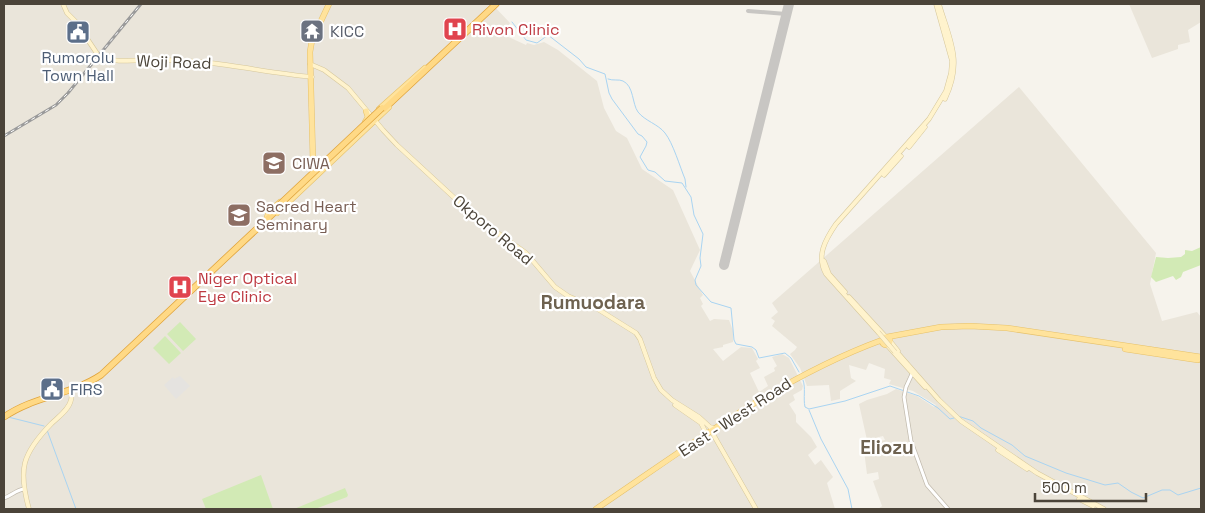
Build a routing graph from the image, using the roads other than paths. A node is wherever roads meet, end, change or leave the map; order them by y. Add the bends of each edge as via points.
1 (63, 4) edge
2 (330, 4) edge
3 (938, 4) edge
4 (493, 5) edge
5 (311, 65) junction
6 (427, 68) junction
7 (311, 77) junction
8 (381, 109) junction
9 (366, 110) junction
10 (373, 119) junction
11 (364, 122) junction
12 (378, 127) junction
13 (366, 129) junction
14 (328, 156) junction
15 (335, 158) junction
16 (322, 162) junction
17 (314, 165) junction
18 (323, 170) junction
19 (278, 207) junction
20 (267, 217) junction
21 (262, 224) junction
22 (542, 274) junction
23 (848, 298) junction
24 (883, 339) junction
25 (1201, 358) edge
26 (912, 374) junction
27 (71, 388) junction
28 (930, 392) junction
29 (4, 416) edge
30 (706, 426) junction
31 (712, 432) junction
32 (21, 491) junction
33 (4, 498) edge
34 (28, 509) edge
35 (596, 509) edge
36 (601, 509) edge
37 (756, 509) edge
38 (948, 509) edge
39 (1098, 509) edge
40 (1104, 509) edge

1 - 7 main road, Woji Road via 98,55 104,58 192,60
2 - 5 main road via 313,45
3 - 23 main road via 955,60 954,75 947,93 935,116 844,220 825,248 827,271
4 - 6 highway
5 - 7 main road
5 - 9 main road, Okporo Road via 324,70 348,88
6 - 8 highway
6 - 10 main road
7 - 16 main road via 315,158
7 - 17 main road
8 - 9 main road
8 - 10 main road
8 - 19 highway, bridge
9 - 10 main road, Okporo Road
9 - 11 main road via 368,117
10 - 11 main road
10 - 12 main road, Okporo Road
10 - 13 main road
10 - 22 main road, Okporo Road via 474,216 526,254
11 - 14 main road
12 - 13 main road via 373,125
12 - 22 main road, Okporo Road via 472,216 525,254
13 - 15 main road
14 - 15 main road via 334,154
14 - 16 main road
15 - 18 main road
16 - 17 main road
17 - 18 main road
17 - 20 main road
18 - 21 main road
19 - 20 highway
19 - 21 highway
20 - 27 highway via 108,366
21 - 27 highway via 112,366 93,380
22 - 30 main road, Okporo Road via 562,295 601,312 634,333 658,389
23 - 24 main road
23 - 24 main road
24 - 25 main road, East - West Road via 945,330 998,330
24 - 26 main road
24 - 28 main road, bridge
24 - 28 main road via 924,381
24 - 31 main road, East - West Road via 799,380
26 - 28 main road
26 - 38 street via 904,393 911,441 925,481
27 - 29 highway via 30,402
27 - 32 main road via 67,405 26,454 21,466
28 - 39 main road via 955,418 989,444 1036,475
28 - 40 main road via 977,433 1042,476
30 - 31 main road, Okporo Road
30 - 31 main road, Okporo Road
31 - 35 main road, East - West Road
31 - 36 main road, East - West Road
31 - 37 main road, Okporo Road
32 - 33 street
32 - 34 main road

